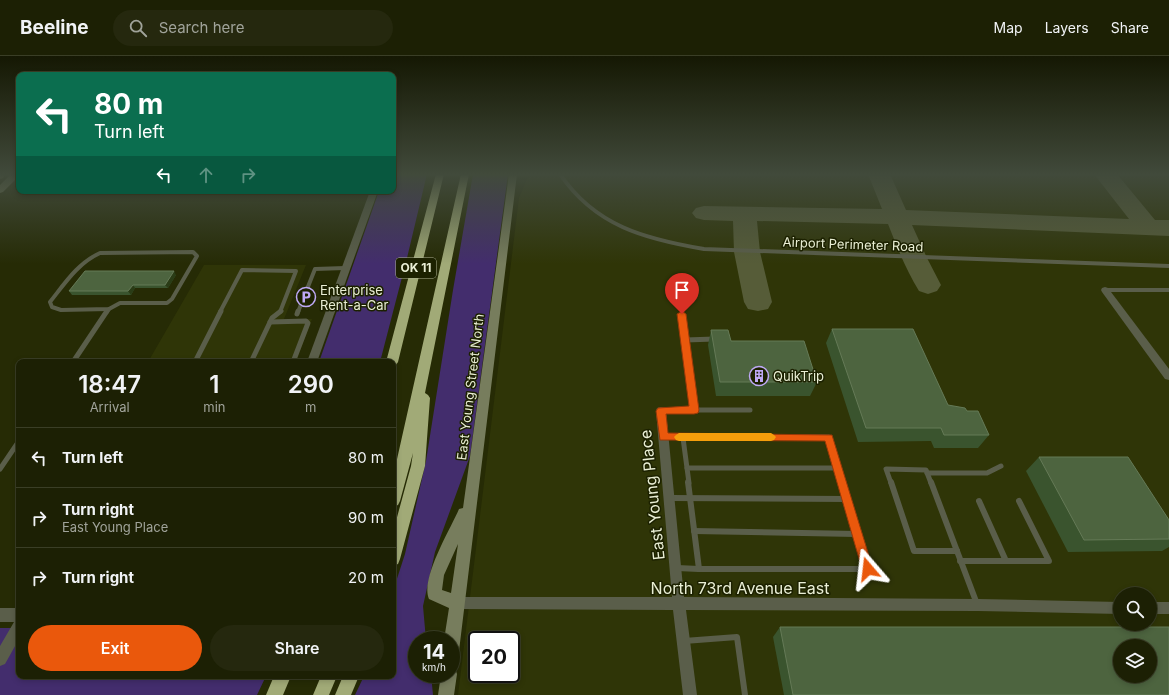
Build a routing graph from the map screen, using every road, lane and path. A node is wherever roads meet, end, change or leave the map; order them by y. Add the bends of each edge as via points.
1 (369, 204) edge
2 (432, 204) edge
3 (459, 204) edge
4 (509, 204) edge
5 (587, 204) edge
6 (1169, 266) edge
7 (345, 268) junction
8 (1105, 290) joint
9 (1169, 290) edge
10 (109, 309) junction
11 (297, 314) dead end
12 (682, 314) dead end
13 (270, 322) junction
14 (722, 339) edge
15 (685, 340) junction
16 (429, 346) junction
17 (75, 359) edge
18 (197, 359) edge
19 (252, 359) edge
20 (294, 359) edge
21 (313, 359) edge
22 (393, 359) edge
23 (1169, 376) edge
24 (694, 410) junction
25 (750, 410) dead end
26 (661, 411) joint
27 (663, 437) junction
28 (683, 438) junction
29 (16, 445) edge
30 (1001, 466) dead end
31 (687, 468) junction
32 (838, 468) junction
33 (0, 469) edge
34 (927, 473) junction
35 (396, 490) edge
36 (670, 498) junction
37 (690, 498) junction
38 (847, 499) junction
39 (979, 501) dead end
40 (1019, 501) dead end
41 (470, 502) junction
42 (694, 531) junction
43 (857, 534) junction
44 (396, 548) edge
45 (957, 550) junction
46 (960, 561) junction
47 (1006, 561) junction
48 (677, 568) junction
49 (699, 569) junction
50 (456, 603) junction
51 (679, 605) junction
52 (978, 605) junction
53 (1113, 608) edge
54 (1157, 608) edge
55 (1169, 608) edge
56 (0, 615) edge
57 (16, 615) edge
58 (16, 631) edge
59 (453, 631) edge
60 (682, 641) junction
61 (0, 659) edge
62 (282, 679) edge
63 (328, 679) edge
64 (350, 679) edge
65 (447, 683) edge
66 (274, 695) edge
67 (321, 695) edge
68 (343, 695) edge
69 (446, 695) edge
70 (690, 695) edge
71 (745, 695) edge

1 - 7 street
2 - 22 highway, OK 11
3 - 16 highway, OK 11
4 - 41 street, East Young Street North
5 - 6 lane, Airport Perimeter Road via 609,220 652,239 704,249
7 - 11 lane via 315,269
7 - 21 street
8 - 9 lane
8 - 23 street
10 - 10 lane via 120,303 167,303 172,299 197,256 193,252 100,253 71,274 50,302 52,307 62,310
10 - 17 lane
12 - 15 lane
13 - 18 lane via 280,313 296,271 242,270
13 - 19 lane
13 - 20 lane via 308,322
14 - 15 lane
15 - 24 lane
16 - 35 highway, OK 11
16 - 44 highway via 418,466
24 - 25 lane
24 - 26 lane
26 - 27 street, East Young Place
27 - 28 lane
27 - 36 street, East Young Place
28 - 31 lane
28 - 32 lane via 829,437
29 - 33 lane
30 - 34 lane via 987,472
31 - 32 lane
31 - 37 lane
32 - 38 lane
34 - 45 lane
34 - 45 lane via 926,470 886,469 914,550
36 - 37 lane
36 - 48 street, East Young Place
37 - 38 lane
37 - 42 lane
38 - 43 lane
39 - 47 lane
40 - 47 lane via 1049,561
41 - 50 street, East Young Street North
41 - 50 street via 436,575 434,594
42 - 43 lane
42 - 49 lane
43 - 49 lane via 868,569
45 - 46 lane
46 - 47 lane
46 - 52 lane
48 - 49 lane
48 - 51 street, East Young Place
50 - 51 street, North 73rd Avenue East
50 - 59 street, East Young Street North
51 - 52 street, North 73rd Avenue East
51 - 60 street, East Young Place
52 - 53 street, North 73rd Avenue East
54 - 55 street
56 - 57 street
58 - 61 street
60 - 70 street, East Young Place
60 - 71 lane via 736,637
62 - 66 highway
63 - 67 highway
64 - 68 highway
65 - 69 street

